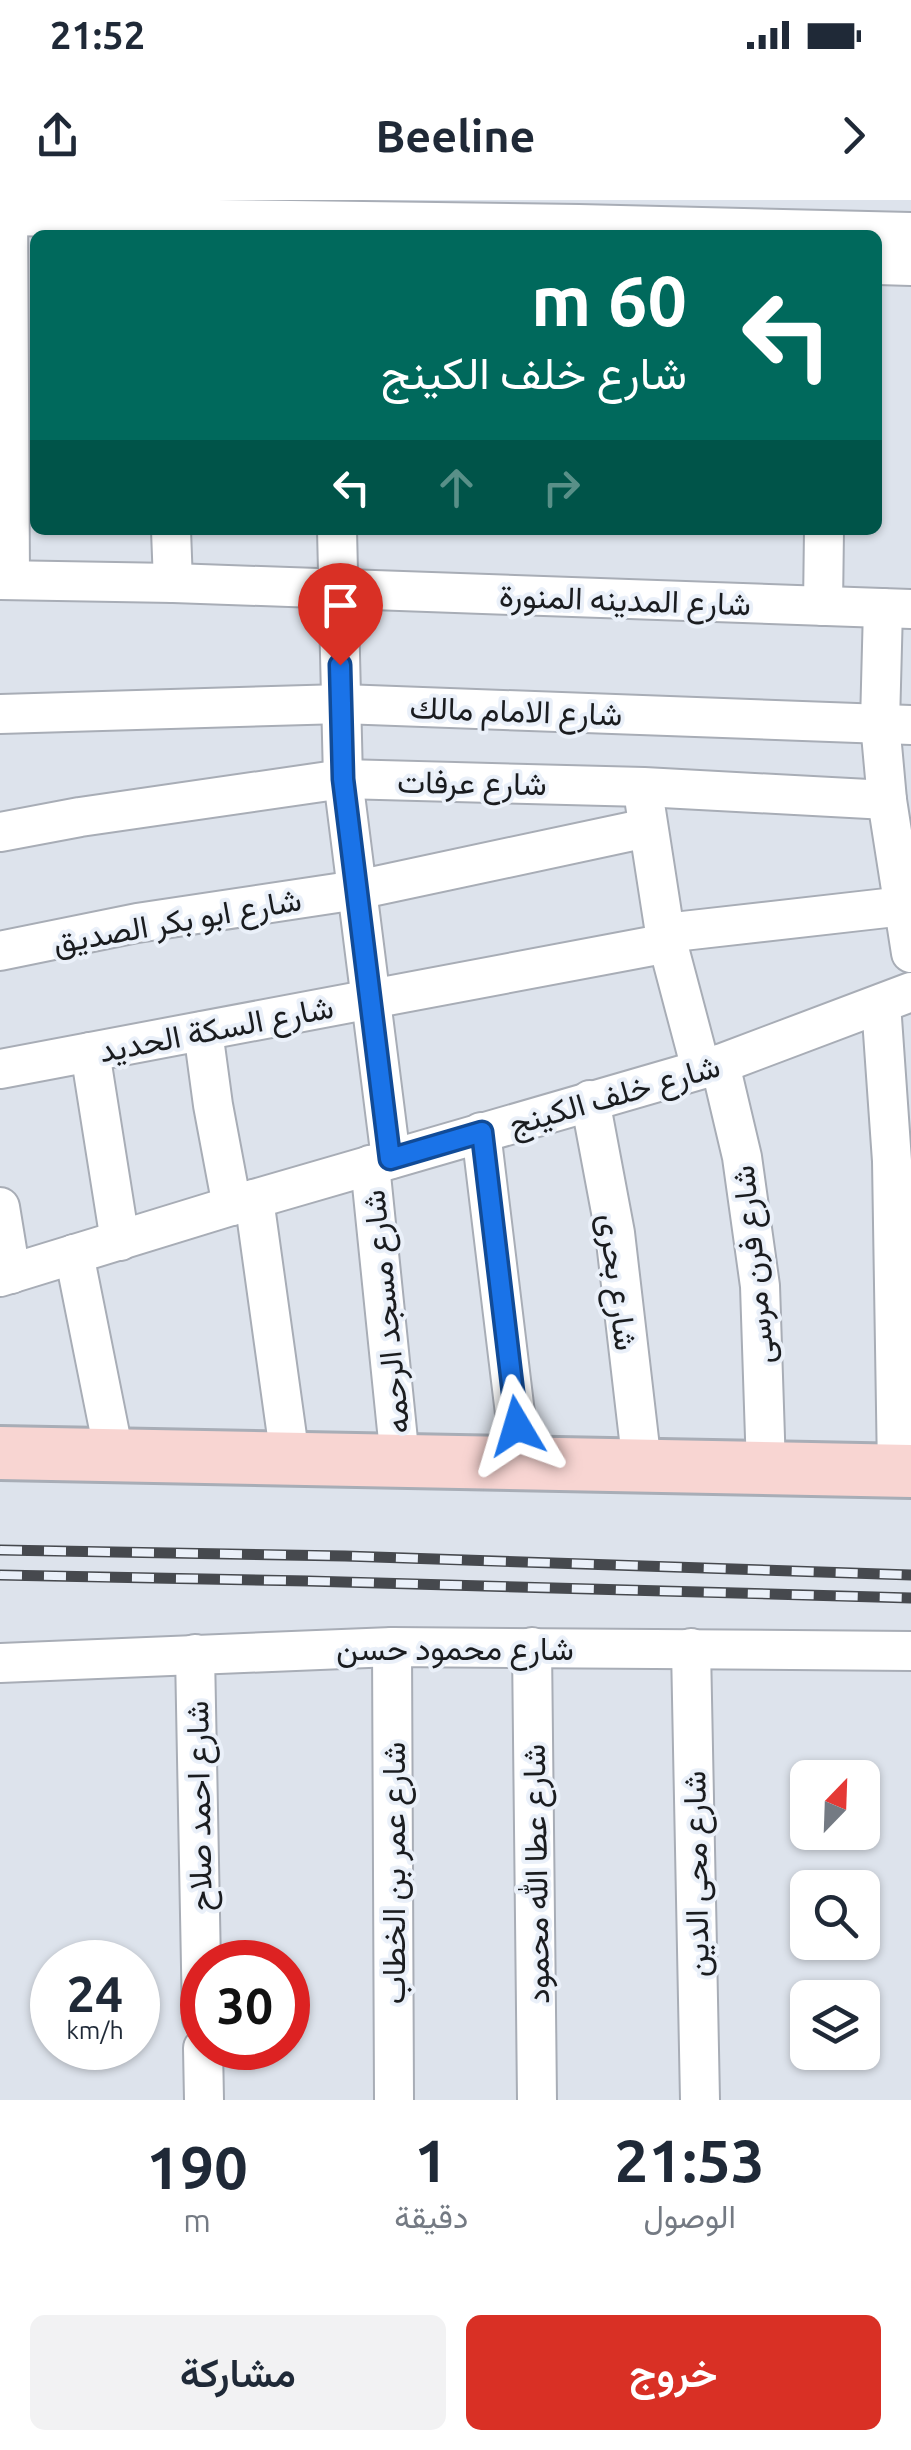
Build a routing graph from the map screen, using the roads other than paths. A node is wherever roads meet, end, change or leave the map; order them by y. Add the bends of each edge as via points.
1 (98, 209) edge
2 (268, 210) edge
3 (429, 211) edge
4 (499, 212) edge
5 (578, 212) edge
6 (717, 214) edge
7 (851, 215) edge
8 (332, 228) edge
9 (10, 230) edge
10 (911, 232) edge
11 (882, 266) edge
12 (911, 266) edge
13 (172, 535) edge
14 (337, 535) edge
15 (824, 535) edge
16 (5, 580) edge
17 (173, 583) junction
18 (338, 589) junction
19 (823, 606) junction
20 (897, 609) edge
21 (342, 704) junction
22 (0, 714) edge
23 (896, 724) edge
24 (343, 779) junction
25 (644, 786) junction
26 (887, 800) junction
27 (648, 828) junction
28 (0, 832) edge
29 (904, 853) edge
30 (356, 890) junction
31 (904, 906) junction
32 (667, 938) junction
33 (0, 951) edge
34 (911, 953) edge
35 (896, 998) edge
36 (370, 999) junction
37 (202, 1030) junction
38 (90, 1052) junction
39 (710, 1066) junction
40 (0, 1070) edge
41 (590, 1100) junction
42 (482, 1132) junction
43 (902, 1160) edge
44 (380, 1162) junction
45 (243, 1202) junction
46 (0, 1207) edge
47 (120, 1240) junction
48 (74, 1254) junction
49 (6, 1276) edge
50 (0, 1453) edge
51 (114, 1454) junction
52 (290, 1458) junction
53 (400, 1460) junction
54 (521, 1463) junction
55 (642, 1465) junction
56 (766, 1468) junction
57 (904, 1470) edge
58 (392, 1647) junction
59 (532, 1647) junction
60 (691, 1648) junction
61 (911, 1650) edge
62 (194, 1654) junction
63 (0, 1662) edge
64 (200, 1940) edge
65 (203, 2070) edge
66 (204, 2100) edge
67 (394, 2100) edge
68 (537, 2100) edge
69 (700, 2100) edge

1 - 2 street
1 - 9 street
2 - 8 street
3 - 4 street
3 - 8 street
4 - 5 street
5 - 6 street
6 - 7 street
7 - 10 street
9 - 16 street
11 - 12 street
13 - 17 street
14 - 18 street, شارع مسجد الرحمه
15 - 19 street
16 - 17 street, شارع المدينه المنورة
17 - 18 street, شارع المدينه المنورة
18 - 19 street, شارع المدينه المنورة
18 - 21 street, شارع مسجد الرحمه
19 - 20 street, شارع المدينه المنورة
20 - 23 street
21 - 22 street, شارع الامام مالك
21 - 23 street, شارع الامام مالك
21 - 24 street, شارع مسجد الرحمه
23 - 26 street
24 - 25 street, شارع عرفات
24 - 28 street, شارع عرفات
24 - 30 street, شارع مسجد الرحمه
25 - 26 street, شارع عرفات
25 - 27 street, شارع فرن مرسى
26 - 29 street
27 - 30 street, شارع ابو بكر الصديق
27 - 32 street, شارع فرن مرسى
29 - 31 street
30 - 33 street, شارع ابو بكر الصديق
30 - 36 street, شارع مسجد الرحمه
31 - 32 street, شارع السكة الحديد
31 - 34 street
32 - 36 street, شارع السكة الحديد
32 - 39 street, شارع فرن مرسى
35 - 39 street, شارع خلف الكينج
35 - 43 street
36 - 37 street, شارع السكة الحديد
36 - 44 street, شارع مسجد الرحمه
37 - 38 street, شارع السكة الحديد
37 - 45 street via 212,1105
38 - 40 street, شارع السكة الحديد
38 - 47 street
39 - 41 street, شارع خلف الكينج
39 - 56 street, شارع فرن مرسى via 742,1156 760,1286
41 - 42 street, شارع خلف الكينج
41 - 55 street, شارع بحرى via 615,1233
42 - 44 street, شارع خلف الكينج
42 - 54 street
43 - 57 street
44 - 45 street, شارع خلف الكينج
44 - 53 street, شارع مسجد الرحمه
45 - 47 street, شارع خلف الكينج
45 - 52 street
46 - 49 street
47 - 48 street, شارع خلف الكينج
48 - 49 street, شارع خلف الكينج
48 - 51 street
50 - 51 street
51 - 52 street
52 - 53 street
53 - 54 street
54 - 55 street
55 - 56 street
56 - 57 street
58 - 59 street, شارع محمود حسن
58 - 62 street, شارع محمود حسن
58 - 67 street, شارع عمر بن الخطاب
59 - 60 street, شارع محمود حسن
59 - 68 street, شارع عطا الله محمود
60 - 61 street, شارع محمود حسن
60 - 69 street, شارع محى الدين
62 - 63 street, شارع محمود حسن
62 - 64 street, شارع احمد صلاح
65 - 66 street

